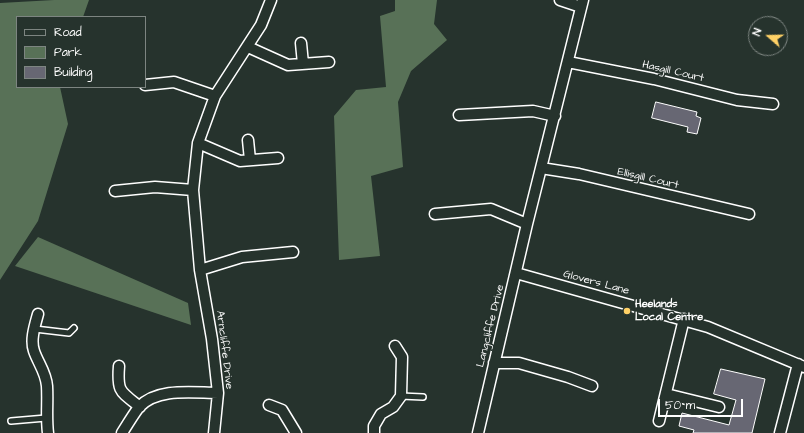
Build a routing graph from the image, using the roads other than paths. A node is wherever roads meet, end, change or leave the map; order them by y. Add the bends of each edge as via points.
1 (270, 0) edge
2 (560, 0) edge
3 (582, 4) edge
4 (301, 43) dead end
5 (248, 47) junction
6 (329, 62) dead end
7 (568, 62) junction
8 (303, 64) junction
9 (146, 84) edge
10 (215, 96) junction
11 (773, 104) dead end
12 (459, 115) dead end
13 (555, 116) junction
14 (248, 140) dead end
15 (198, 143) junction
16 (278, 158) dead end
17 (250, 160) junction
18 (542, 168) junction
19 (193, 190) junction
20 (115, 191) dead end
21 (435, 214) dead end
22 (750, 214) dead end
23 (527, 224) junction
24 (293, 252) dead end
25 (200, 270) junction
26 (516, 273) junction
27 (38, 314) dead end
28 (684, 319) junction
29 (74, 328) dead end
30 (35, 329) junction
31 (395, 346) dead end
32 (494, 363) junction
33 (801, 365) edge
34 (119, 366) dead end
35 (592, 386) dead end
36 (218, 393) junction
37 (666, 394) junction
38 (401, 396) junction
39 (423, 397) dead end
40 (268, 405) dead end
41 (140, 407) junction
42 (719, 408) dead end
43 (46, 418) junction
44 (11, 421) dead end
45 (659, 421) dead end
46 (48, 433) edge
47 (122, 433) edge
48 (214, 433) edge
49 (296, 433) edge
50 (374, 433) edge
51 (478, 433) edge
52 (780, 433) edge

1 - 5 street, Arncliffe Drive via 261,25
2 - 3 street, Langcliffe Drive
3 - 7 street, Langcliffe Drive
4 - 8 street
5 - 8 street via 288,65
5 - 10 street, Arncliffe Drive
6 - 8 street
7 - 11 street, Hasgill Court via 654,79 737,100
7 - 13 street, Langcliffe Drive
9 - 10 street via 174,82
10 - 15 street, Arncliffe Drive
12 - 13 street via 533,110
13 - 18 street, Langcliffe Drive
14 - 17 street
15 - 17 street via 240,161
15 - 19 street, Arncliffe Drive
16 - 17 street
18 - 22 street, Ellisgill Court via 579,174
18 - 23 street, Langcliffe Drive
19 - 20 street via 155,186
19 - 25 street, Arncliffe Drive
21 - 23 street via 491,209
23 - 26 street, Langcliffe Drive
24 - 25 street via 242,257
25 - 36 street, Arncliffe Drive
26 - 28 street, Glovers Lane
26 - 32 street, Langcliffe Drive
27 - 30 street
28 - 33 street, Glovers Lane
28 - 37 street
29 - 30 lane via 68,333
30 - 43 street via 33,350 47,386
31 - 38 street via 402,357
32 - 35 street via 519,363
32 - 51 street, Langcliffe Drive
33 - 52 street
34 - 41 street via 120,391
36 - 41 street via 169,393 156,397
36 - 48 street, Arncliffe Drive
37 - 42 street
37 - 45 street
38 - 39 lane
38 - 50 street via 393,407 381,414 374,426
40 - 49 street via 282,410
41 - 47 street
43 - 44 lane
43 - 46 street

